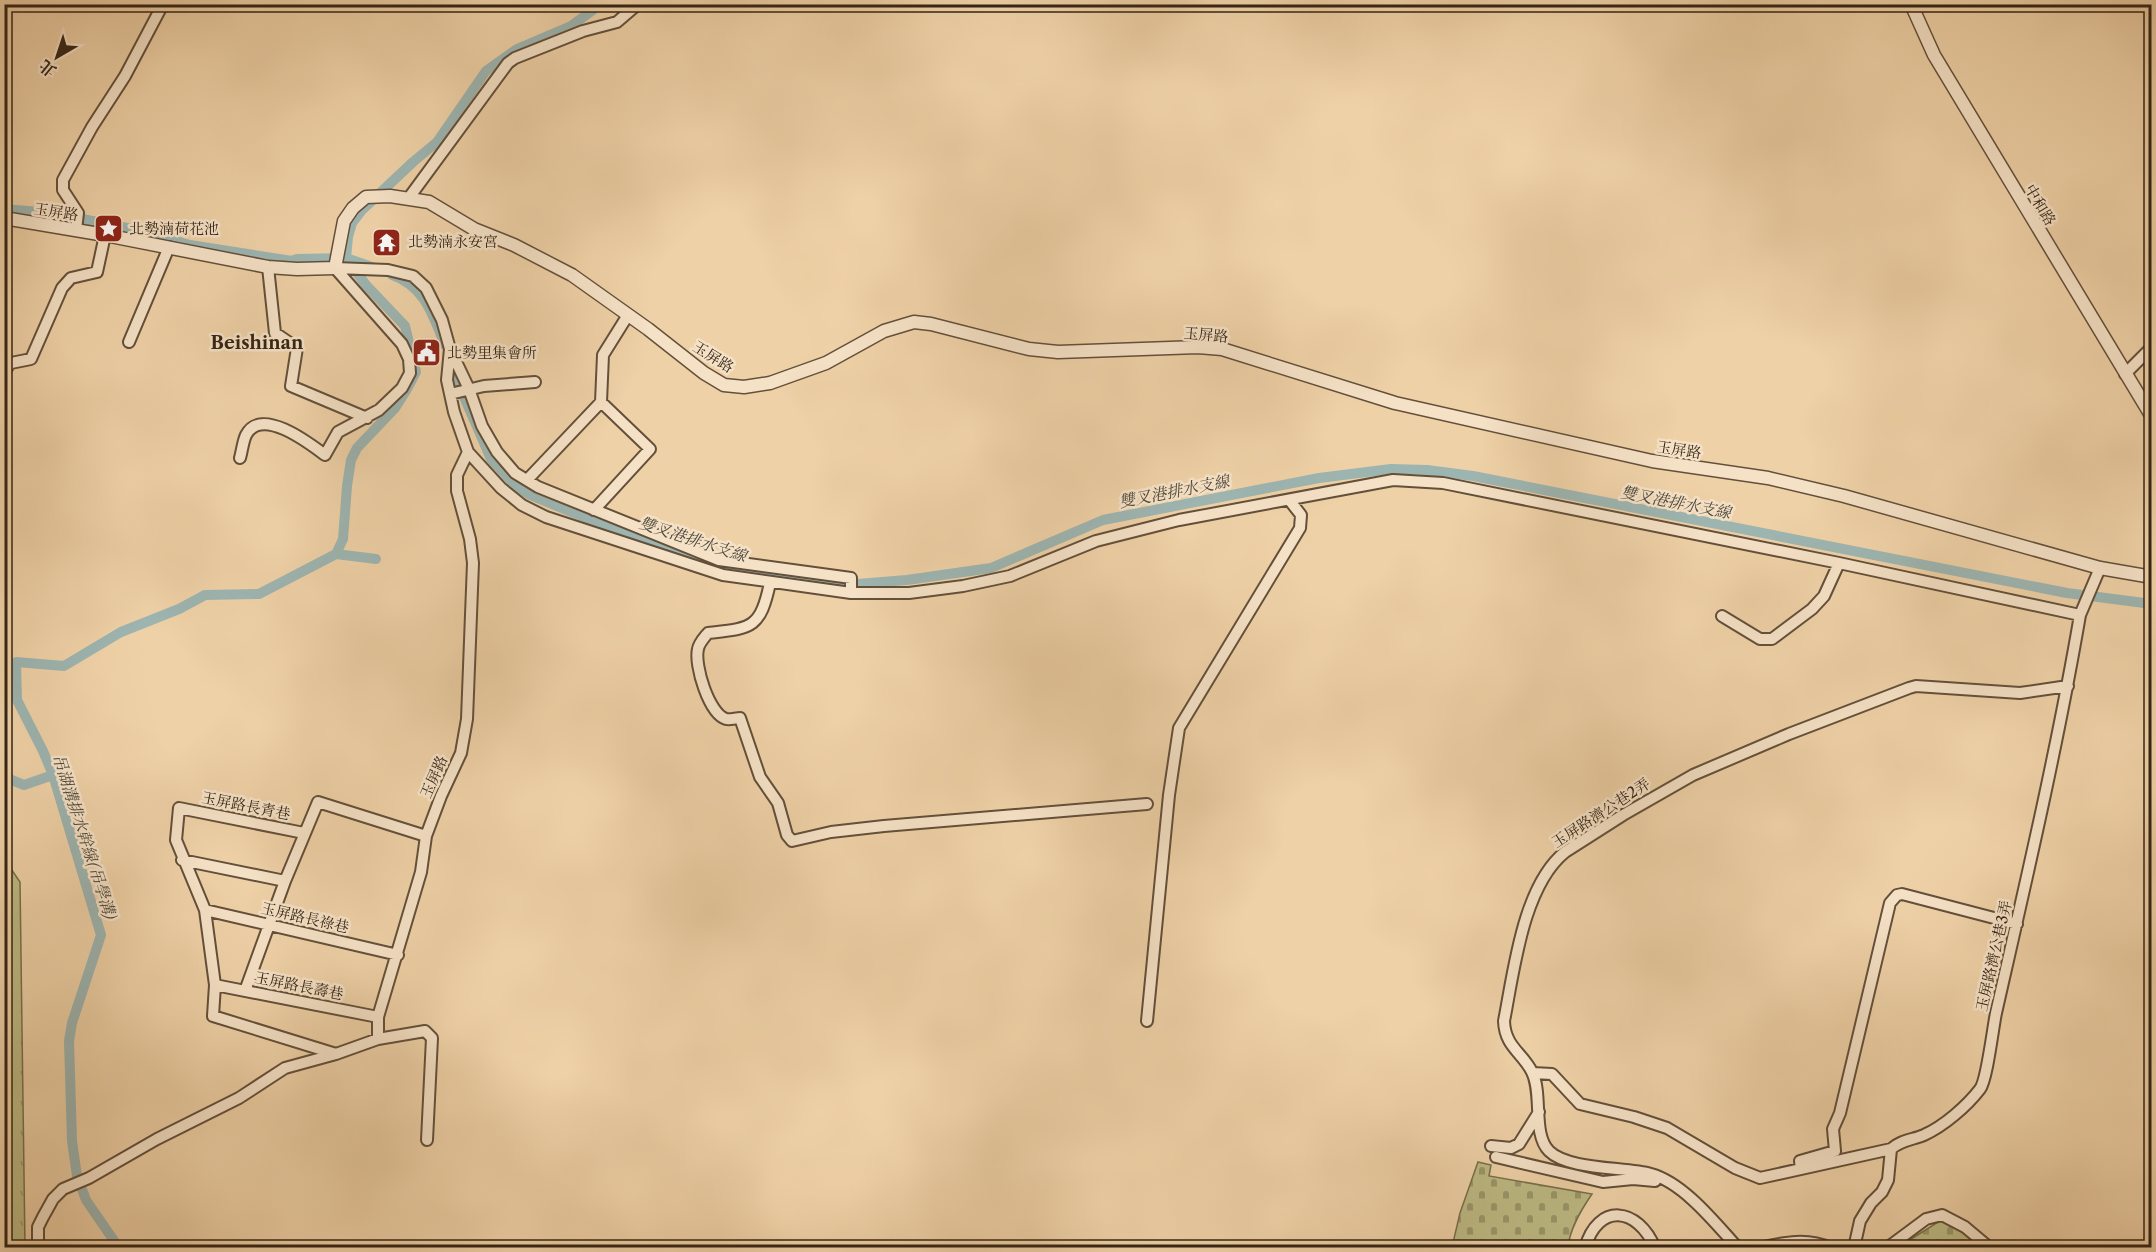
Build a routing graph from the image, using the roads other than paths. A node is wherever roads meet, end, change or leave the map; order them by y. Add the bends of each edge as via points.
1 (163, 4) edge
2 (638, 4) edge
3 (1911, 4) edge
4 (408, 199) junction
5 (4, 218) edge
6 (76, 230) junction
7 (105, 235) junction
8 (169, 247) junction
9 (268, 267) junction
10 (342, 268) junction
11 (628, 315) junction
12 (129, 342) dead end
13 (2151, 347) edge
14 (450, 349) junction
15 (4, 371) edge
16 (2125, 374) junction
17 (535, 382) dead end
18 (469, 389) junction
19 (450, 394) junction
20 (601, 402) junction
21 (2151, 417) edge
22 (367, 418) junction
23 (468, 452) junction
24 (240, 458) dead end
25 (527, 480) junction
26 (1290, 501) junction
27 (594, 510) junction
28 (1839, 563) junction
29 (2100, 568) junction
30 (2151, 577) edge
31 (770, 583) junction
32 (851, 593) junction
33 (2080, 615) junction
34 (1722, 616) dead end
35 (2068, 686) junction
36 (1147, 804) dead end
37 (304, 833) junction
38 (426, 836) junction
39 (182, 860) junction
40 (285, 881) junction
41 (205, 910) junction
42 (2017, 924) junction
43 (268, 925) junction
44 (398, 955) junction
45 (215, 985) junction
46 (245, 991) junction
47 (378, 1017) junction
48 (1147, 1021) dead end
49 (378, 1039) junction
50 (336, 1054) junction
51 (1533, 1073) junction
52 (1539, 1112) junction
53 (427, 1140) dead end
54 (1491, 1146) dead end
55 (1891, 1149) junction
56 (1496, 1157) dead end
57 (1801, 1169) junction
58 (1682, 1191) junction
59 (38, 1248) edge
60 (1586, 1248) edge
61 (1655, 1248) edge
62 (1738, 1248) edge
63 (1758, 1248) edge
64 (1830, 1248) edge
65 (1854, 1248) edge
66 (1887, 1248) edge
67 (1990, 1248) edge

1 - 6 street via 63,180 63,190 78,213
2 - 4 street via 617,22 583,31 508,63
3 - 16 street, 中和路 via 1939,65
4 - 10 street, 玉屏路 via 366,197 353,208 344,221 338,253
4 - 11 street, 玉屏路 via 429,202 474,229 562,270
5 - 6 street, 玉屏路
6 - 7 street, 玉屏路
7 - 8 street, 玉屏路
7 - 15 street via 97,272 71,278 62,288 31,359 11,363
8 - 9 street, 玉屏路
8 - 12 street
9 - 10 street, 玉屏路
9 - 22 street via 275,333 297,348 291,386
10 - 14 street, 玉屏路 via 388,270 413,276 426,288 442,320
10 - 22 street via 355,291 409,358 410,374 402,388
11 - 20 street via 603,355
11 - 29 street, 玉屏路 via 704,373 724,385 744,387 770,383 826,363 884,331 914,322 1029,349 1222,349 1395,403 1652,461 1768,478
13 - 16 street
14 - 18 street
14 - 19 street, 玉屏路
16 - 21 street, 中和路
17 - 18 street
18 - 19 street
18 - 25 street via 482,426 497,452
19 - 23 street, 玉屏路
20 - 25 street
20 - 27 street via 650,449
22 - 24 street via 338,432 325,455 292,433 267,423 257,424 247,434
23 - 31 street, 玉屏路 via 501,488 546,517 723,575
23 - 38 street, 玉屏路 via 457,475 472,563 467,719 461,753
25 - 27 street
26 - 28 street, 玉屏路 via 1393,480 1443,483
26 - 32 street, 玉屏路 via 1138,530 1096,541 1010,576 963,586 909,593
26 - 48 street via 1301,515 1300,528 1179,728
27 - 32 street via 719,560 851,578
28 - 33 street, 玉屏路
28 - 34 street via 1824,596 1772,639 1760,639
29 - 30 street, 玉屏路
29 - 33 street
31 - 32 street, 玉屏路
31 - 36 street via 763,611 753,624 708,633 698,646 696,661 700,680 717,713 727,719 740,718 760,777 778,803 792,841 884,826
33 - 35 street, 玉屏路濟公巷3弄
35 - 42 street, 玉屏路濟公巷3弄
35 - 51 street, 玉屏路濟公巷2弄 via 2020,693 1909,688 1693,775 1565,852 1542,880 1523,925 1504,1021 1508,1042
37 - 38 street, 玉屏路長青巷 via 318,802
37 - 39 street, 玉屏路長青巷 via 179,808 176,840
37 - 40 street
38 - 44 street, 玉屏路 via 421,872
39 - 40 street
39 - 41 street
40 - 43 street
41 - 43 street, 玉屏路長祿巷
41 - 45 street
42 - 55 street, 玉屏路濟公巷3弄 via 1982,1087 1937,1128 1899,1142
42 - 57 street via 1902,894 1894,897 1833,1129 1835,1151 1800,1161
43 - 44 street, 玉屏路長祿巷
43 - 46 street
44 - 47 street, 玉屏路
45 - 46 street, 玉屏路長壽巷
45 - 50 street via 213,1016
46 - 47 street, 玉屏路長壽巷
47 - 49 street, 玉屏路
49 - 50 street
49 - 53 street via 425,1031 432,1038
50 - 59 street via 285,1068 239,1098 63,1189 38,1227
51 - 52 street
51 - 57 street, 玉屏路濟公巷3弄 via 1552,1074 1580,1104 1667,1128 1735,1168 1760,1178
52 - 54 street via 1519,1144 1511,1148
52 - 58 street via 1541,1138 1557,1156 1586,1165 1653,1174
55 - 57 street, 玉屏路濟公巷3弄
55 - 65 street via 1888,1180 1860,1221
56 - 58 street via 1603,1182 1655,1181
58 - 62 street
60 - 61 street via 1588,1236 1596,1226 1609,1217 1622,1215 1642,1225
63 - 64 street via 1798,1241 1818,1242
66 - 67 street via 1926,1219 1942,1215 1965,1227

